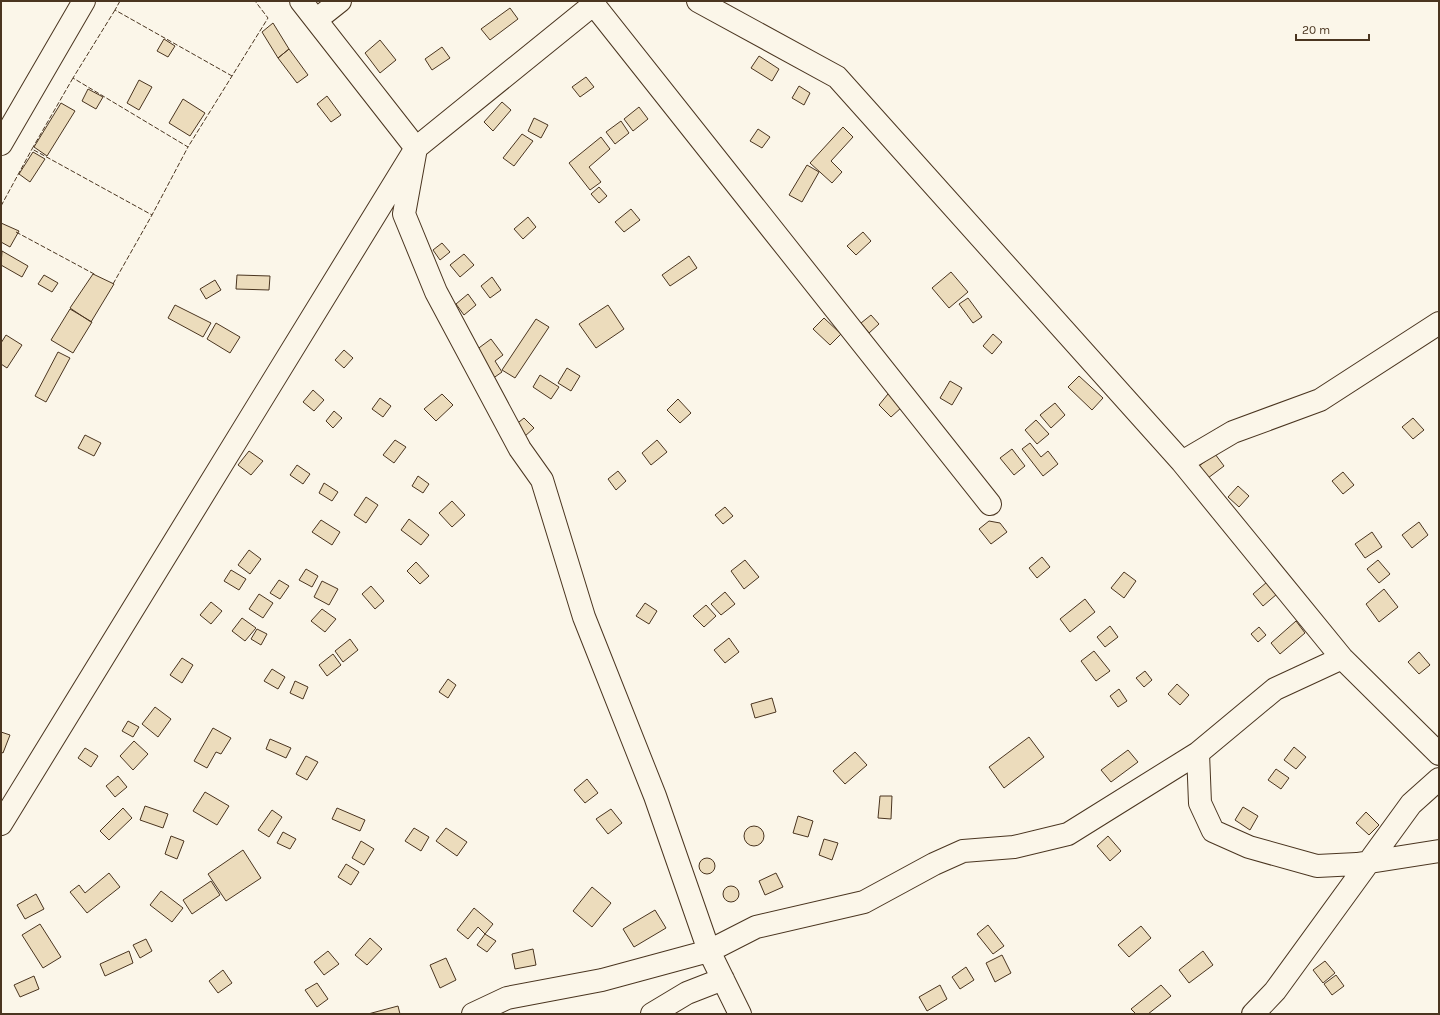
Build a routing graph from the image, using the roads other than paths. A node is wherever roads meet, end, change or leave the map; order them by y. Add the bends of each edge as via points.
1 (84, 1) edge
2 (301, 1) edge
3 (340, 1) edge
4 (698, 1) edge
5 (593, 2) edge
6 (316, 20) junction
7 (1, 144) edge
8 (416, 148) junction
9 (1439, 323) edge
10 (1182, 462) junction
11 (990, 504) dead end
12 (1342, 658) junction
13 (1198, 753) junction
14 (1439, 754) edge
15 (1439, 779) edge
16 (1, 824) edge
17 (1439, 851) edge
18 (1367, 862) junction
19 (709, 952) junction
20 (723, 979) junction
21 (473, 1014) edge
22 (652, 1014) edge
23 (740, 1014) edge
24 (1253, 1014) edge

1 - 7 street
2 - 6 street
3 - 6 street
4 - 10 street via 836,77
5 - 8 street
5 - 11 street
6 - 8 street
8 - 16 street
8 - 19 street via 404,214 436,292 520,449 542,480 584,617 655,796
9 - 10 street via 1320,400 1233,432
10 - 12 street
12 - 13 street via 1276,689
12 - 14 street
13 - 18 street via 1200,803 1213,831 1249,847 1317,866
13 - 19 street via 1068,834 1014,847 963,851 864,902 756,927
15 - 18 street via 1411,804
17 - 18 street
18 - 24 street via 1274,991
19 - 20 street
19 - 21 street via 602,980 507,998
20 - 22 street via 687,993
20 - 23 street

